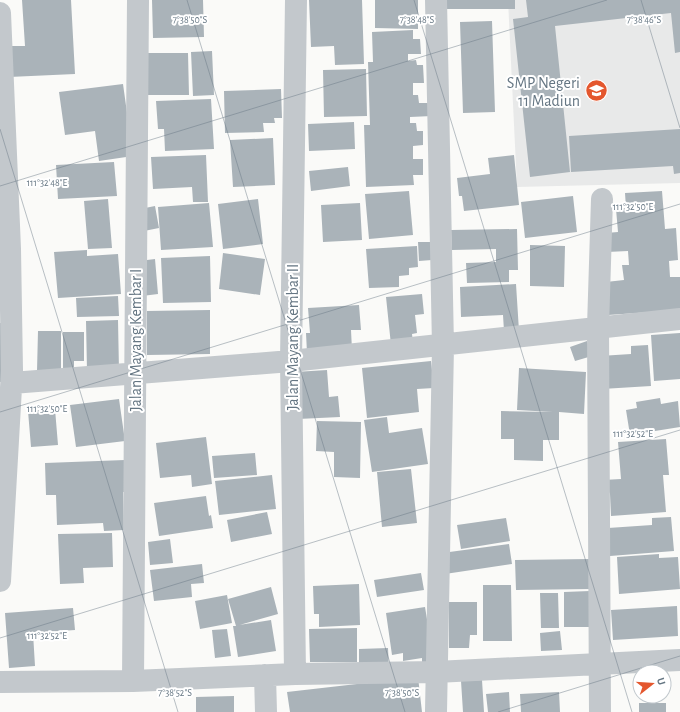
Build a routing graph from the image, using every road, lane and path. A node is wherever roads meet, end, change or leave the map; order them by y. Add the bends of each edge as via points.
1 (138, 0) edge
2 (296, 0) edge
3 (436, 0) edge
4 (0, 13) edge
5 (602, 198) dead end
6 (680, 319) edge
7 (598, 327) junction
8 (443, 346) junction
9 (291, 361) junction
10 (134, 374) junction
11 (12, 383) junction
12 (0, 581) edge
13 (680, 660) edge
14 (601, 664) junction
15 (436, 672) junction
16 (295, 674) junction
17 (266, 675) junction
18 (134, 681) junction
19 (0, 682) edge
20 (266, 712) edge
21 (436, 712) edge
22 (600, 712) edge

1 - 10 street, Jalan Mayang Kembar I
2 - 9 street, Jalan Mayang Kembar II
3 - 8 street
4 - 11 street via 10,249
5 - 7 street
6 - 7 street
7 - 8 street
7 - 14 street
8 - 9 street
8 - 15 street
9 - 10 street
9 - 16 street, Jalan Mayang Kembar II
10 - 11 street
10 - 18 street, Jalan Mayang Kembar I
11 - 12 street
13 - 14 street
14 - 15 street
14 - 22 street
15 - 16 street
15 - 21 street
16 - 17 street
17 - 18 street
17 - 20 street
18 - 19 street

